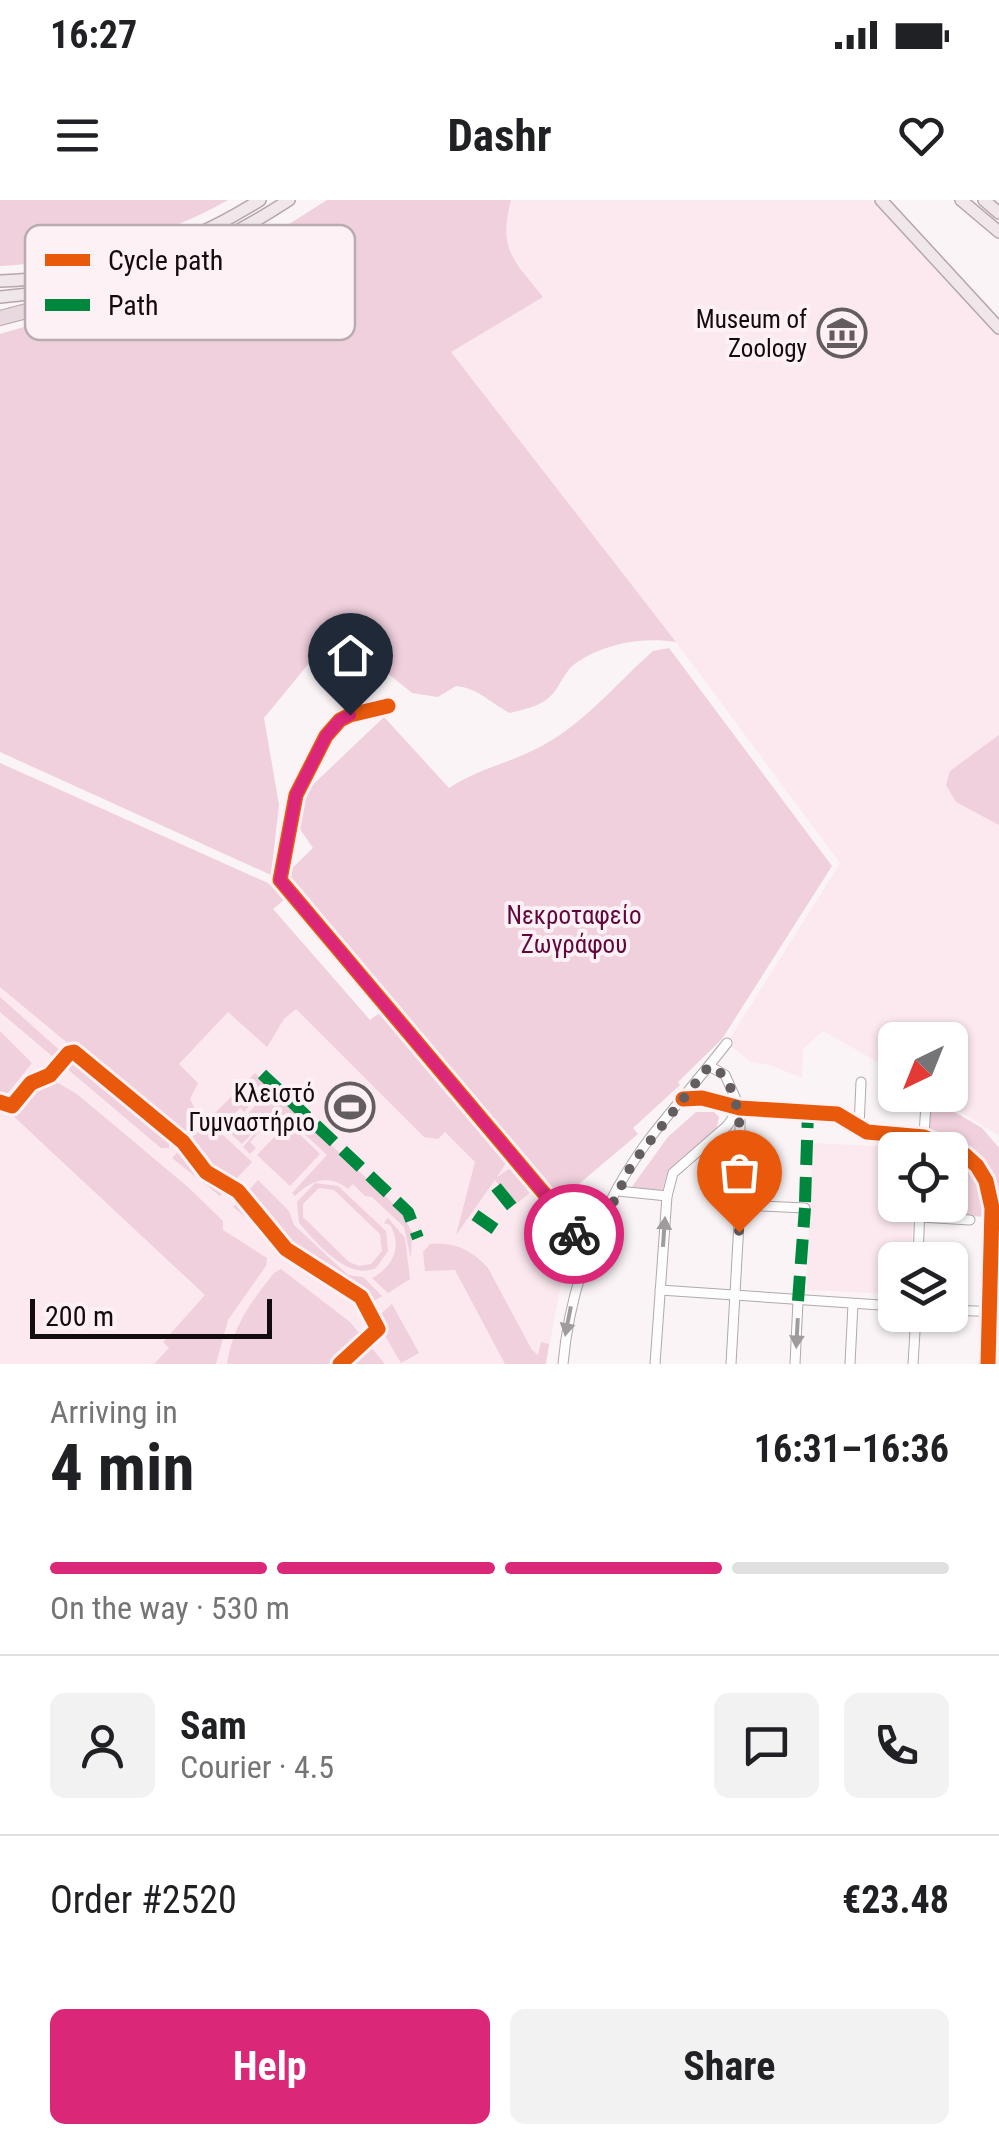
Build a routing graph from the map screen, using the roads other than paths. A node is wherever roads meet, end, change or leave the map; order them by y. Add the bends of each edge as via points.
1 (260, 200) edge
2 (288, 200) edge
3 (881, 200) edge
4 (960, 200) edge
5 (984, 200) edge
6 (999, 213) edge
7 (212, 225) edge
8 (247, 225) edge
9 (999, 232) edge
10 (25, 279) edge
11 (0, 282) edge
12 (25, 294) edge
13 (0, 297) edge
14 (25, 311) edge
15 (0, 318) edge
16 (999, 328) edge
17 (388, 706) dead end
18 (727, 1043) dead end
19 (709, 1066) junction
20 (861, 1082) dead end
21 (683, 1098) junction
22 (740, 1108) junction
23 (859, 1127) junction
24 (878, 1133) edge
25 (968, 1158) edge
26 (618, 1191) junction
27 (666, 1196) junction
28 (740, 1205) junction
29 (805, 1208) dead end
30 (592, 1246) junction
31 (660, 1290) junction
32 (736, 1297) junction
33 (798, 1301) junction
34 (853, 1304) junction
35 (878, 1305) edge
36 (968, 1311) edge
37 (995, 1312) edge
38 (915, 1332) edge
39 (563, 1364) edge
40 (655, 1364) edge
41 (731, 1364) edge
42 (795, 1364) edge
43 (850, 1364) edge
44 (914, 1364) edge
45 (988, 1364) edge

1 - 7 main road
2 - 8 main road
3 - 16 main road
4 - 9 main road
5 - 6 main road
10 - 11 main road
12 - 13 main road
14 - 15 highway
17 - 30 street via 350,715 326,736 296,795 280,880 578,1240
18 - 19 street
19 - 21 street
19 - 22 street via 724,1074
20 - 23 street
21 - 22 street
21 - 26 street
22 - 23 street via 837,1114
22 - 27 street via 673,1173
22 - 28 street
23 - 24 street
25 - 37 street via 986,1181 992,1208
26 - 27 street
26 - 30 street
31 -> 27 street
28 - 29 street
28 - 32 street
30 -> 39 street via 576,1283
31 - 32 street
31 - 40 street
32 - 33 street
32 - 41 street
33 - 34 street
33 -> 42 street
34 - 35 street
34 - 43 street
36 - 37 street
37 - 45 street
38 - 44 street

